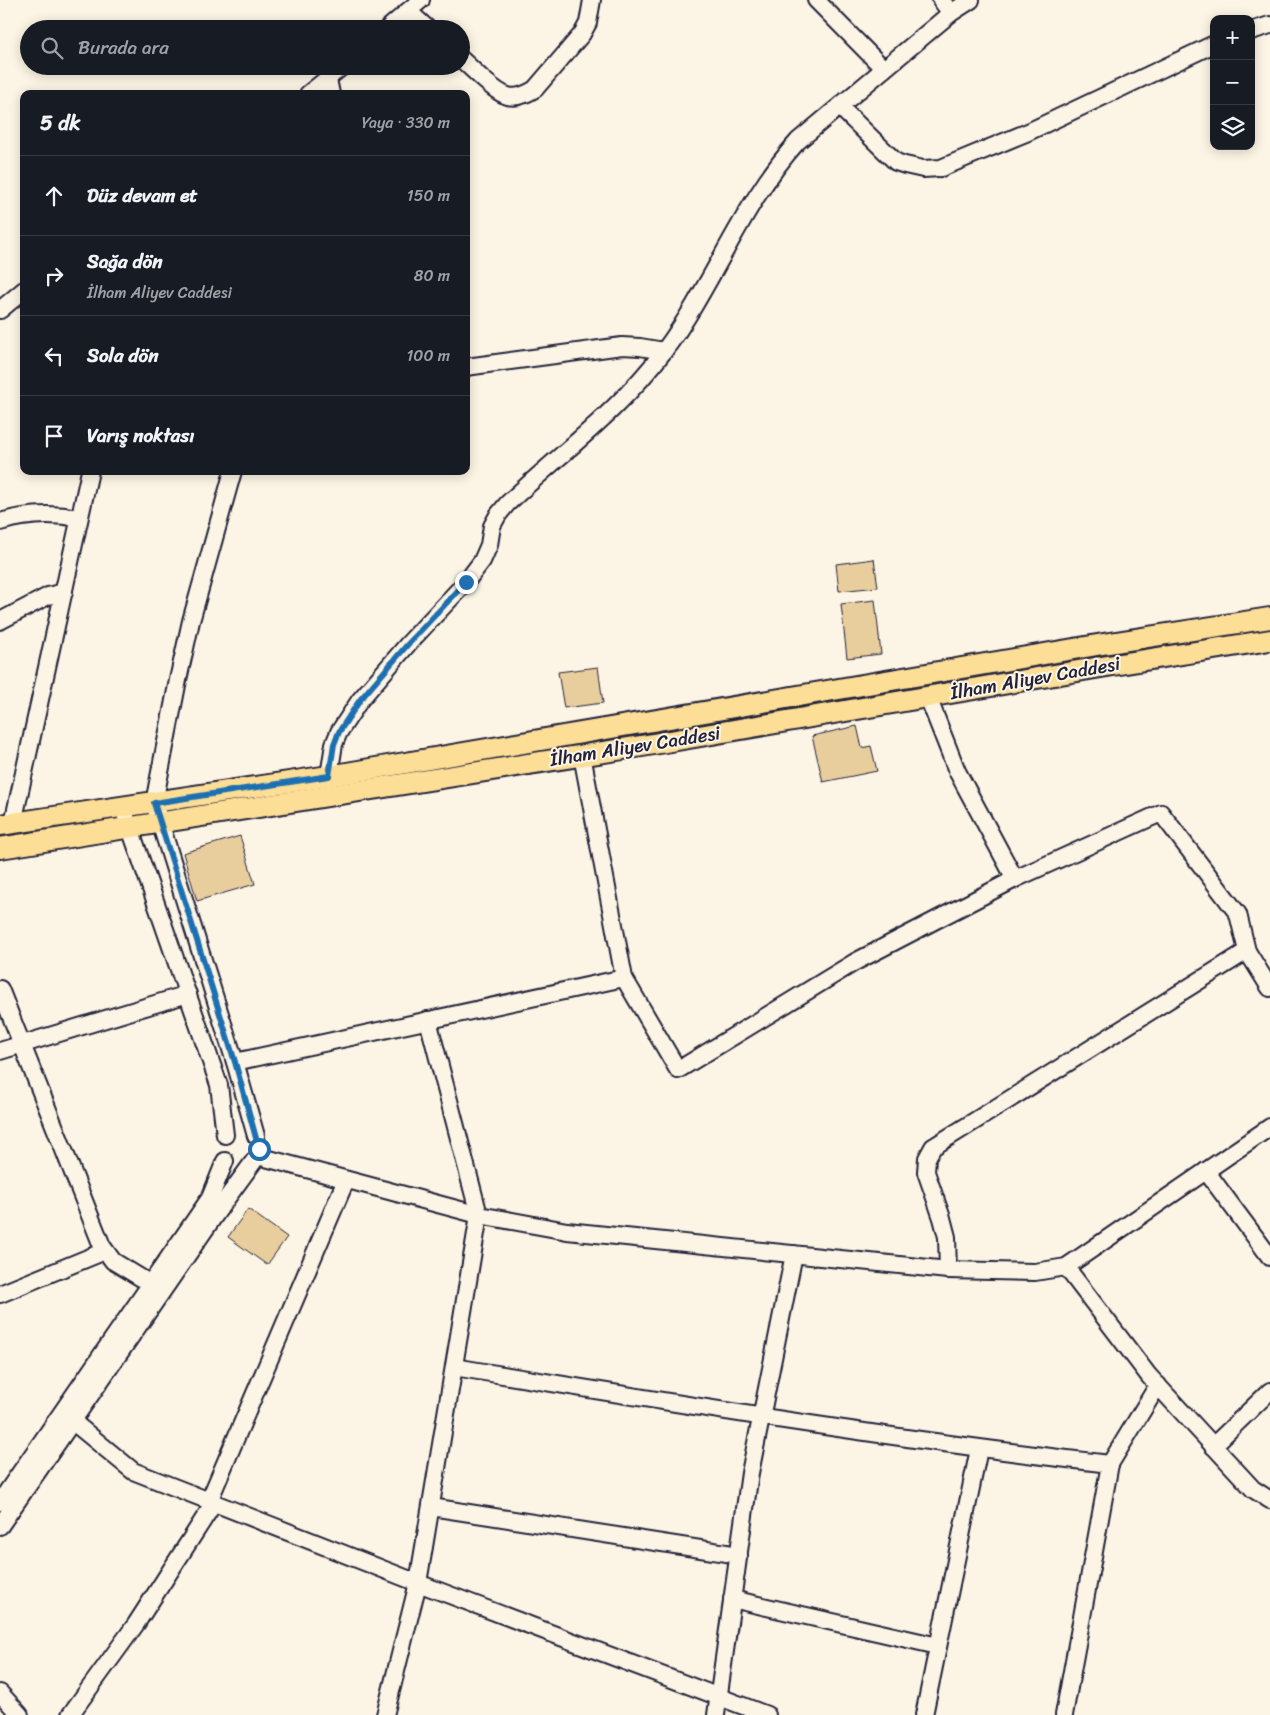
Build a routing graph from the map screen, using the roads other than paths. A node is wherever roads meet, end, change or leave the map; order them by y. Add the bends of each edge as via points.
1 (421, 0) edge
2 (592, 0) edge
3 (816, 0) edge
4 (941, 0) edge
5 (971, 0) edge
6 (408, 11) junction
7 (951, 13) junction
8 (398, 20) edge
9 (418, 20) edge
10 (1270, 25) edge
11 (1255, 30) edge
12 (1210, 46) edge
13 (470, 67) edge
14 (884, 69) junction
15 (337, 75) edge
16 (330, 86) edge
17 (840, 107) junction
18 (20, 293) edge
19 (0, 310) edge
20 (664, 351) junction
21 (470, 366) edge
22 (89, 475) edge
23 (232, 475) edge
24 (79, 518) junction
25 (0, 522) edge
26 (64, 592) junction
27 (1270, 618) edge
28 (0, 621) edge
29 (1270, 640) edge
30 (928, 696) junction
31 (582, 755) junction
32 (329, 776) junction
33 (154, 803) junction
34 (126, 817) junction
35 (160, 822) junction
36 (6, 824) edge
37 (0, 848) edge
38 (1015, 879) junction
39 (1247, 952) junction
40 (624, 978) junction
41 (1270, 988) edge
42 (0, 989) edge
43 (188, 994) junction
44 (428, 1020) junction
45 (22, 1045) junction
46 (0, 1051) edge
47 (235, 1062) junction
48 (1270, 1127) edge
49 (225, 1135) junction
50 (256, 1136) junction
51 (256, 1158) junction
52 (225, 1161) junction
53 (1206, 1172) junction
54 (346, 1180) junction
55 (479, 1216) junction
56 (105, 1251) junction
57 (794, 1254) junction
58 (1270, 1257) edge
59 (1066, 1267) junction
60 (948, 1270) junction
61 (150, 1284) junction
62 (0, 1294) edge
63 (454, 1367) junction
64 (1158, 1385) junction
65 (1270, 1391) edge
66 (761, 1417) junction
67 (72, 1421) junction
68 (1213, 1446) junction
69 (979, 1449) junction
70 (1110, 1464) junction
71 (1270, 1500) edge
72 (0, 1502) edge
73 (212, 1502) junction
74 (431, 1507) junction
75 (0, 1526) edge
76 (739, 1555) junction
77 (418, 1584) junction
78 (732, 1599) junction
79 (938, 1646) junction
80 (0, 1693) edge
81 (719, 1697) junction
82 (20, 1715) edge
83 (70, 1715) edge
84 (385, 1715) edge
85 (716, 1715) edge
86 (766, 1715) edge
87 (924, 1715) edge
88 (1064, 1715) edge

1 - 6 street
2 - 13 street via 588,23 582,34 535,90 513,97 501,95
3 - 14 street
4 - 7 street
5 - 7 street
6 - 8 street
6 - 9 street
7 - 14 street
10 - 11 street
12 - 17 street via 1028,132 941,168 923,169 896,162
14 - 17 street
15 - 16 street
17 - 20 street via 798,141 784,157
18 - 19 street
20 - 21 street via 622,346
20 - 32 street via 622,399 498,515 482,561 360,700 339,732 332,751
22 - 24 street
23 - 33 street via 191,621
24 - 25 street via 40,515
24 - 26 street
26 - 28 street via 48,596
26 - 36 street
27 - 32 main road, İlham Aliyev Caddesi
29 - 30 main road, İlham Aliyev Caddesi
30 - 31 main road, İlham Aliyev Caddesi
30 - 38 street via 958,771
31 - 35 main road, İlham Aliyev Caddesi
31 - 40 street
32 - 33 main road, İlham Aliyev Caddesi
33 - 34 main road, İlham Aliyev Caddesi
33 - 35 street
34 - 35 main road, İlham Aliyev Caddesi
34 - 36 main road, İlham Aliyev Caddesi
34 - 37 main road, İlham Aliyev Caddesi
34 - 43 street
35 - 47 street
38 - 39 street via 1161,812 1238,914
38 - 40 street via 855,962 678,1070
39 - 41 street
39 - 60 street via 933,1147 927,1158 926,1172 947,1237
40 - 44 street
42 - 45 street
43 - 45 street
43 - 49 street via 219,1085
44 - 47 street
44 - 55 street
45 - 46 street
45 - 56 street
47 - 50 street
48 - 53 street
49 - 50 street via 240,1129
49 - 52 street via 220,1150
50 - 51 street
51 - 52 street via 243,1167
51 - 54 street
51 - 67 street
52 - 61 street via 210,1198
53 - 58 street
53 - 59 street
54 - 55 street
54 - 73 street
55 - 57 street via 567,1231
55 - 63 street
56 - 61 street via 113,1261
56 - 62 street
57 - 60 street
57 - 66 street
59 - 60 street via 1035,1272
59 - 64 street
61 - 72 street
63 - 66 street
63 - 74 street
64 - 68 street
64 - 70 street
65 - 68 street
66 - 69 street
66 - 76 street
67 - 73 street via 133,1471
67 - 75 street
68 - 71 street via 1253,1489
69 - 70 street
69 - 79 street
70 - 88 street
73 - 77 street
73 - 83 street via 136,1624
74 - 76 street
74 - 77 street
76 - 78 street
77 - 81 street
77 - 84 street
78 - 79 street
78 - 81 street
79 - 87 street
80 - 82 street
81 - 85 street
81 - 86 street

